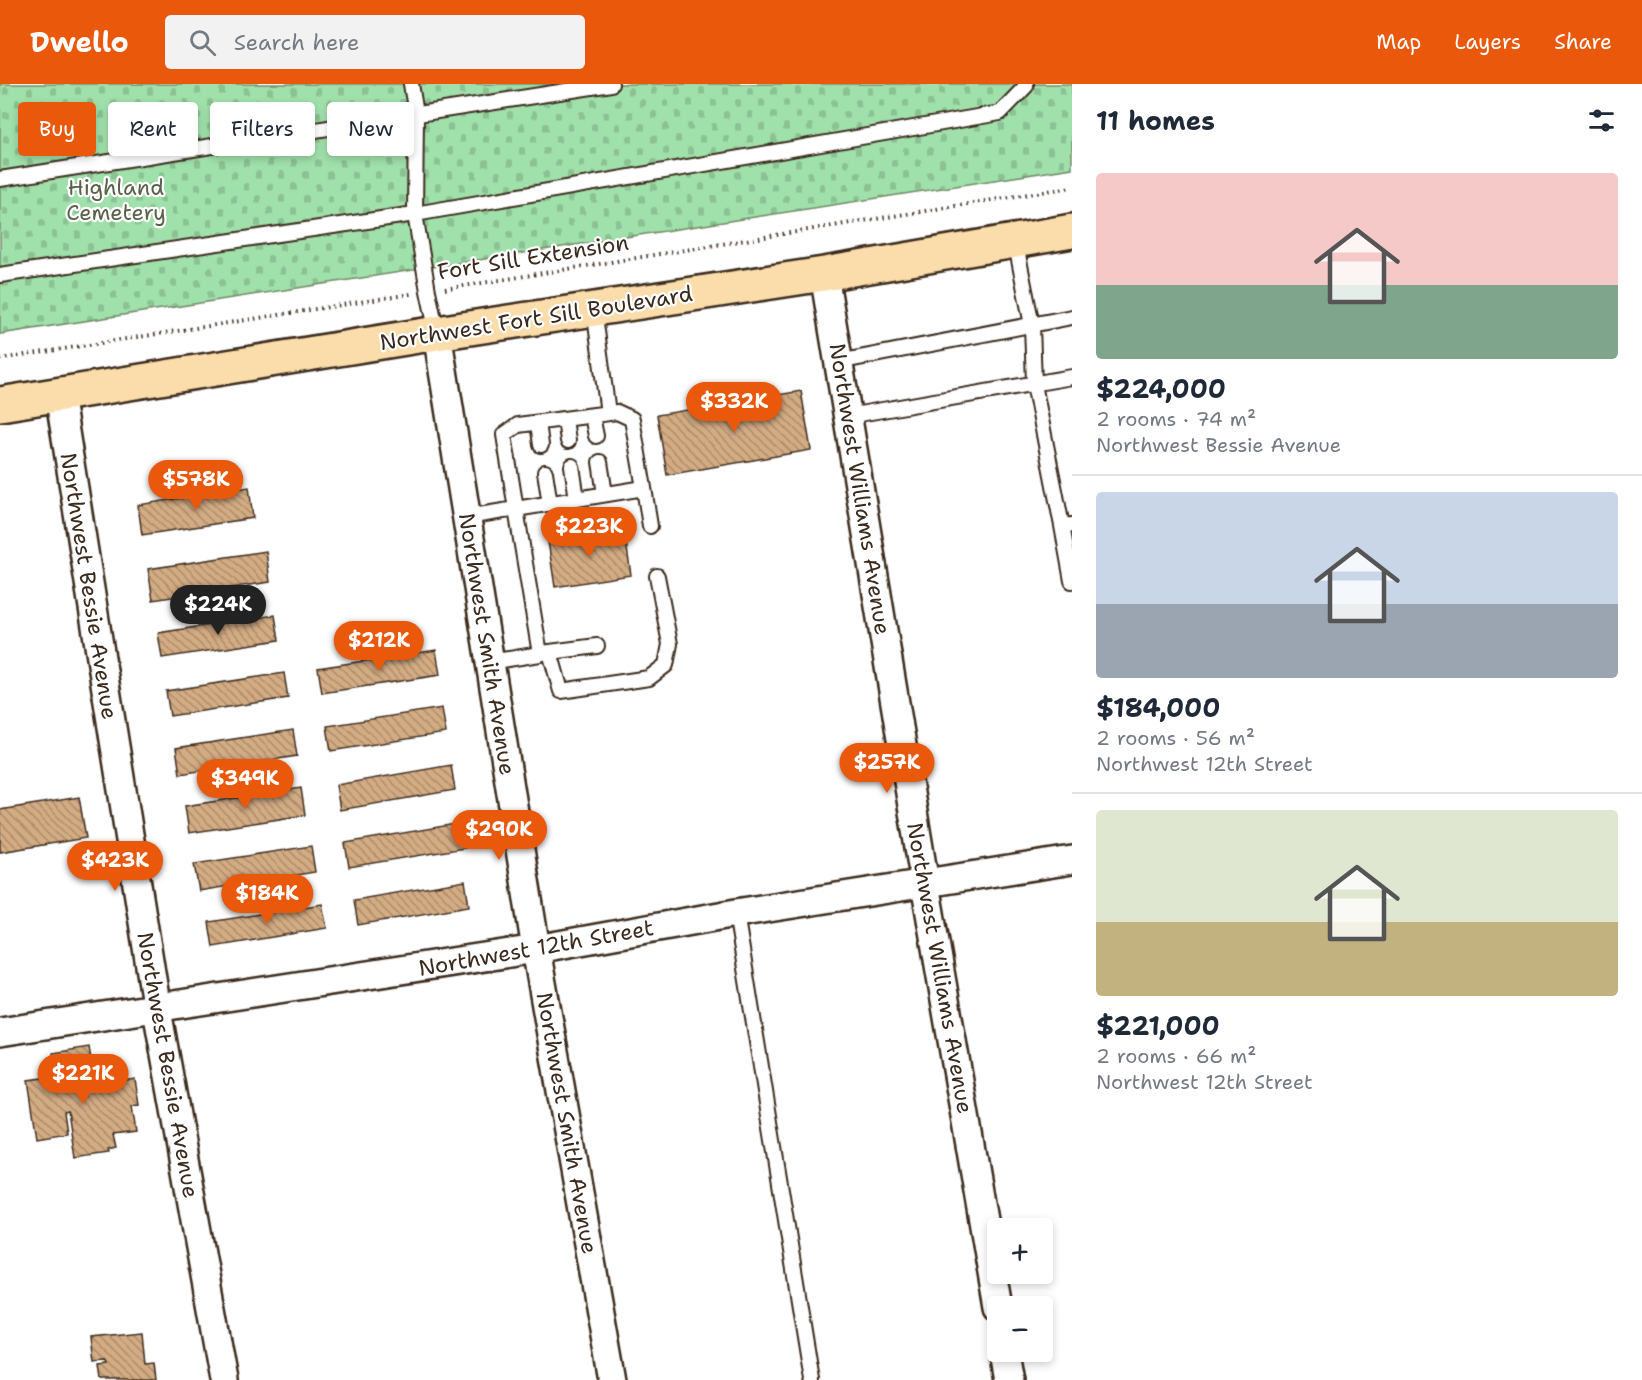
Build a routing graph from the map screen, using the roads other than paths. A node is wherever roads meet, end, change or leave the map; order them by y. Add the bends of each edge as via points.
1 (411, 84) edge
2 (611, 84) edge
3 (1026, 84) edge
4 (416, 114) junction
5 (0, 179) edge
6 (416, 214) junction
7 (1072, 231) edge
8 (1015, 240) junction
9 (824, 274) junction
10 (0, 275) edge
11 (594, 309) junction
12 (1072, 317) edge
13 (1032, 325) junction
14 (437, 333) junction
15 (838, 362) junction
16 (1072, 377) edge
17 (1034, 384) junction
18 (59, 394) junction
19 (0, 404) edge
20 (608, 413) junction
21 (592, 416) junction
22 (848, 416) junction
23 (565, 419) junction
24 (538, 423) junction
25 (596, 436) dead end
26 (568, 441) dead end
27 (541, 445) dead end
28 (600, 462) dead end
29 (572, 466) dead end
30 (545, 471) dead end
31 (644, 488) junction
32 (605, 494) junction
33 (577, 499) junction
34 (550, 504) junction
35 (516, 509) junction
36 (467, 517) junction
37 (650, 526) dead end
38 (1067, 526) edge
39 (657, 576) dead end
40 (1072, 581) edge
41 (597, 646) dead end
42 (545, 653) junction
43 (490, 662) junction
44 (1072, 860) edge
45 (925, 884) junction
46 (736, 914) junction
47 (536, 950) junction
48 (156, 1010) junction
49 (0, 1032) edge
50 (996, 1296) edge
51 (1005, 1362) edge
52 (224, 1380) edge
53 (612, 1380) edge
54 (812, 1380) edge
55 (1008, 1380) edge

1 - 4 lane
2 - 4 lane
3 - 6 lane via 1000,113
4 - 5 lane
4 - 6 lane
6 - 10 lane
6 - 14 lane
7 - 8 main road, Northwest Fort Sill Boulevard
8 - 9 main road, Northwest Fort Sill Boulevard
8 - 13 lane
9 - 11 main road, Northwest Fort Sill Boulevard
9 - 15 street, Northwest Williams Avenue
11 - 14 main road, Northwest Fort Sill Boulevard
11 - 20 lane
12 - 13 lane
13 - 15 lane
13 - 17 lane
14 - 18 main road, Northwest Fort Sill Boulevard
14 - 36 street, Northwest Smith Avenue
15 - 22 street, Northwest Williams Avenue
16 - 17 lane
17 - 22 lane
17 - 38 lane
18 - 19 main road, Northwest Fort Sill Boulevard
18 - 48 street, Northwest Bessie Avenue
20 - 21 lane
20 - 31 lane via 617,412 632,419
21 - 23 lane
21 - 25 lane
22 - 45 street, Northwest Williams Avenue
23 - 24 lane
23 - 26 lane
24 - 27 lane
24 - 35 lane via 518,425 504,435
28 - 32 lane
29 - 33 lane
30 - 34 lane
31 - 32 lane
31 - 37 lane
32 - 33 lane
33 - 34 lane
34 - 35 lane
35 - 36 lane
35 - 42 lane
36 - 43 street, Northwest Smith Avenue
38 - 40 lane
39 - 42 lane via 670,644 666,665 649,678 561,691
41 - 42 lane
42 - 43 lane
43 - 47 street, Northwest Smith Avenue
44 - 45 street, Northwest 12th Street
45 - 46 street, Northwest 12th Street
45 - 50 street, Northwest Williams Avenue
46 - 47 street, Northwest 12th Street
46 - 54 lane
47 - 48 street, Northwest 12th Street
47 - 53 street, Northwest Smith Avenue
48 - 49 street, Northwest 12th Street
48 - 52 street, Northwest Bessie Avenue
51 - 55 street

